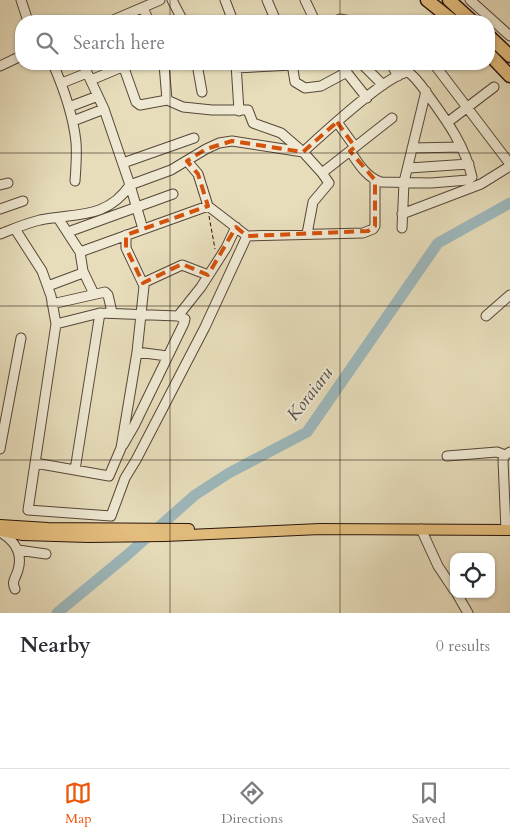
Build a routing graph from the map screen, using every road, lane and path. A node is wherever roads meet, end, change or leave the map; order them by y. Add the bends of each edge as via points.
1 (22, 0) edge
2 (160, 0) edge
3 (172, 0) edge
4 (225, 0) edge
5 (267, 0) edge
6 (305, 0) edge
7 (427, 0) edge
8 (448, 0) edge
9 (470, 0) edge
10 (143, 8) junction
11 (26, 15) edge
12 (126, 15) edge
13 (146, 15) edge
14 (180, 15) edge
15 (231, 15) edge
16 (273, 15) edge
17 (312, 15) edge
18 (446, 15) edge
19 (465, 15) edge
20 (487, 15) edge
21 (495, 22) edge
22 (510, 36) edge
23 (495, 42) edge
24 (510, 56) edge
25 (15, 59) edge
26 (495, 60) edge
27 (0, 66) edge
28 (56, 70) edge
29 (86, 70) edge
30 (111, 70) edge
31 (125, 70) edge
32 (164, 70) edge
33 (198, 70) edge
34 (236, 70) edge
35 (293, 70) edge
36 (368, 70) edge
37 (394, 70) edge
38 (407, 70) edge
39 (411, 70) edge
40 (439, 70) edge
41 (347, 72) joint
42 (89, 76) junction
43 (398, 76) junction
44 (510, 76) edge
45 (62, 84) junction
46 (383, 85) junction
47 (494, 87) dead end
48 (202, 92) dead end
49 (426, 92) junction
50 (98, 96) junction
51 (367, 98) junction
52 (167, 100) junction
53 (70, 107) junction
54 (468, 107) junction
55 (104, 109) junction
56 (239, 110) junction
57 (392, 118) dead end
58 (73, 121) junction
59 (337, 122) junction
60 (448, 122) junction
61 (194, 138) dead end
62 (461, 147) junction
63 (412, 148) junction
64 (353, 149) junction
65 (303, 152) junction
66 (187, 161) junction
67 (123, 163) junction
68 (469, 164) junction
69 (510, 165) edge
70 (409, 168) junction
71 (322, 172) junction
72 (375, 180) junction
73 (75, 181) dead end
74 (404, 182) junction
75 (130, 184) junction
76 (173, 194) dead end
77 (23, 201) dead end
78 (208, 206) junction
79 (137, 207) junction
80 (0, 209) edge
81 (402, 214) junction
82 (58, 218) junction
83 (236, 227) junction
84 (402, 228) dead end
85 (15, 229) junction
86 (143, 229) junction
87 (68, 232) junction
88 (0, 234) edge
89 (308, 234) junction
90 (126, 235) junction
91 (247, 236) junction
92 (80, 252) junction
93 (217, 262) junction
94 (84, 271) junction
95 (208, 275) junction
96 (143, 283) junction
97 (48, 286) junction
98 (94, 294) junction
99 (510, 295) edge
100 (52, 304) junction
101 (112, 312) junction
102 (100, 313) junction
103 (141, 314) junction
104 (178, 316) junction
105 (486, 316) dead end
106 (56, 324) junction
107 (21, 338) dead end
108 (137, 352) junction
109 (167, 356) junction
110 (121, 448) junction
111 (0, 449) edge
112 (507, 453) edge
113 (447, 456) dead end
114 (35, 463) junction
115 (75, 470) junction
116 (28, 510) junction
117 (0, 525) edge
118 (508, 528) edge
119 (421, 530) junction
120 (24, 531) junction
121 (0, 532) edge
122 (89, 533) junction
123 (18, 550) junction
124 (46, 554) dead end
125 (450, 584) edge
126 (15, 589) dead end
127 (459, 598) edge
128 (468, 613) edge

1 - 11 street
2 - 10 street
3 - 14 street
4 - 15 street
5 - 16 street
6 - 17 street
7 - 18 highway
8 - 19 highway
9 - 20 street
10 - 12 street
10 - 13 street
21 - 22 street
23 - 24 highway
25 - 27 street
26 - 44 highway
28 - 45 street
29 - 42 street
30 - 42 street
31 - 52 street via 137,104
32 - 52 street
33 - 48 street
34 - 56 street
35 - 41 street via 295,82 305,88 321,86
36 - 46 street
37 - 43 street
38 - 43 street
39 - 49 street
40 - 54 street
41 - 51 street
42 - 45 street
42 - 50 street
43 - 46 street
45 - 53 street
46 - 51 street
47 - 54 street
49 - 60 street
49 - 63 street
50 - 53 street
50 - 55 street
51 - 59 street
52 - 56 street via 183,107
53 - 58 street
54 - 60 street
54 - 69 street
55 - 58 street
55 - 67 street
56 - 65 street via 248,110 253,123 281,133
57 - 64 street
58 - 73 street
59 - 64 street
59 - 65 street
60 - 62 street
61 - 67 street
62 - 63 street
62 - 68 street
63 - 70 street
64 - 71 street
64 - 72 street via 369,176
65 - 66 street via 232,141 219,143
65 - 71 street
66 - 75 street
66 - 78 street via 198,174
67 - 75 street
68 - 70 street
68 - 74 street via 470,179
69 - 81 street via 481,184
70 - 74 street
71 - 89 street via 329,183 312,202
72 - 74 street
72 - 89 street via 375,226 372,229 363,233
74 - 81 street
75 - 79 street
75 - 82 street via 114,204 97,211
76 - 79 street
77 - 80 street
78 - 83 street
78 - 86 street
78 - 93 path
79 - 86 street
79 - 87 street
81 - 84 street
82 - 85 street
82 - 87 street
83 - 91 street
83 - 93 street
85 - 88 street
85 - 97 street
86 - 90 street
87 - 92 street
89 - 91 street
90 - 92 street
90 - 96 street via 126,248
91 - 116 street via 205,327 125,478 111,516
92 - 94 street
93 - 95 street
94 - 97 street
94 - 98 street
95 - 96 street via 182,265
95 - 104 street
96 - 103 street
97 - 100 street
98 - 100 street
98 - 101 street via 107,293
99 - 105 street
100 - 106 street
101 - 102 street
101 - 103 street
102 - 106 street
102 - 115 street
103 - 104 street
103 - 108 street
104 - 109 street via 184,317 184,323
106 - 114 street
107 - 111 street
108 - 109 street
108 - 110 street
109 - 110 street
110 - 115 street via 109,476
112 - 113 street
112 - 118 street via 503,460
114 - 115 street
114 - 116 street
116 - 120 street
117 - 120 main road
118 - 119 main road
118 - 122 main road via 368,525
119 - 122 main road via 320,529 175,536
119 - 125 street
120 - 121 main road
120 - 122 main road
121 - 123 street via 12,540
123 - 124 street
123 - 126 street via 20,563 13,581
127 - 128 street

